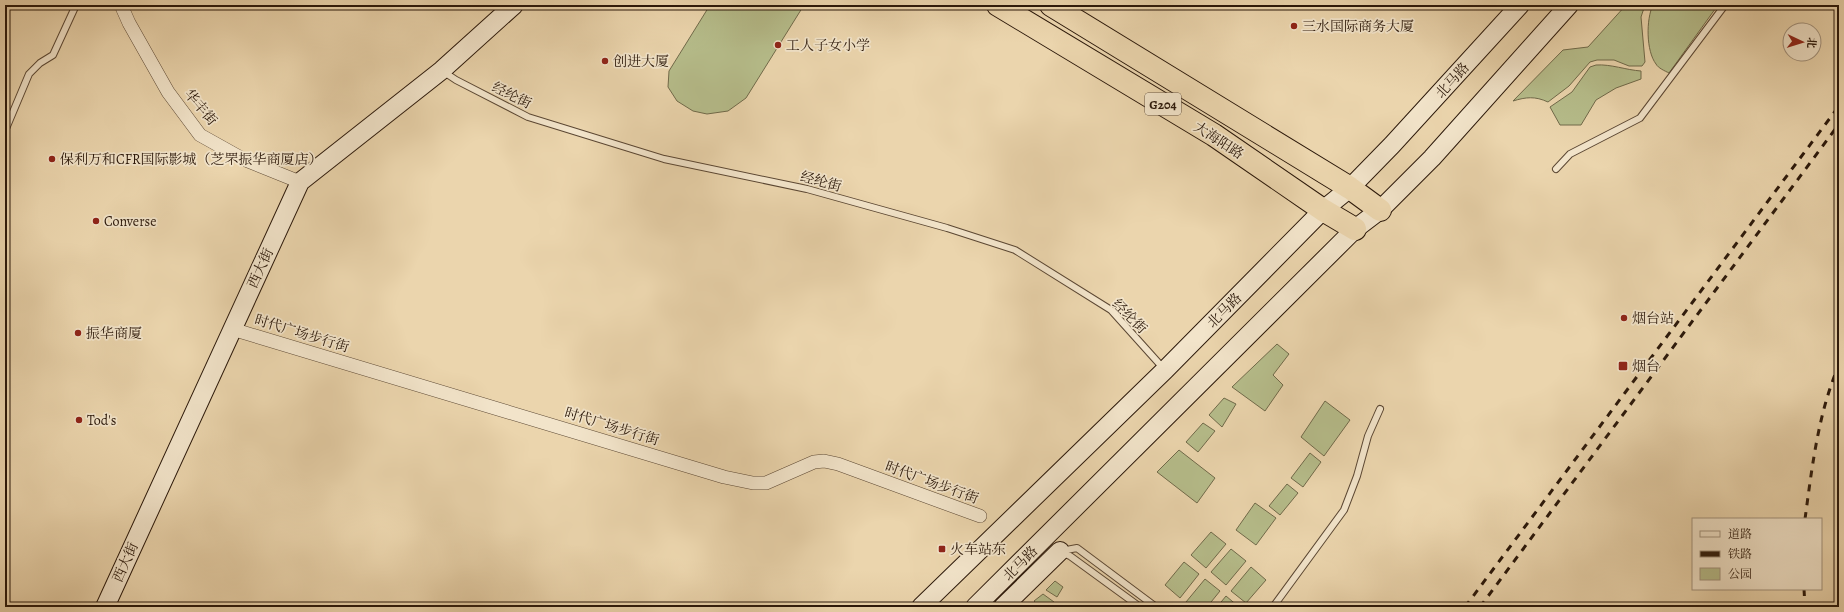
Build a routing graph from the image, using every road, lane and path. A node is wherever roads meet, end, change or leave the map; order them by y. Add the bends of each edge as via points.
1 (76, 5) edge
2 (121, 5) edge
3 (514, 5) edge
4 (998, 5) edge
5 (1051, 5) edge
6 (1520, 5) edge
7 (1569, 5) edge
8 (1725, 5) edge
9 (442, 70) junction
10 (5, 131) edge
11 (1556, 169) dead end
12 (300, 182) junction
13 (1350, 188) junction
14 (1323, 210) junction
15 (1380, 210) junction
16 (1355, 229) junction
17 (232, 329) junction
18 (1165, 370) junction
19 (1380, 409) dead end
20 (980, 516) dead end
21 (1060, 551) junction
22 (105, 607) edge
23 (921, 607) edge
24 (975, 607) edge
25 (1003, 607) edge
26 (1140, 607) edge
27 (1156, 607) edge
28 (1273, 607) edge

1 - 10 lane via 53,55 29,74
2 - 12 street, 华丰街 via 168,92 200,134 243,159
3 - 9 main road, 西大街
4 - 14 highway, 大海阳路 / G204 via 1214,135
5 - 13 highway, 大海阳路 / G204
6 - 13 main road, 北马路
7 - 15 main road, 北马路 via 1432,158
8 - 11 lane via 1640,118 1570,154
9 - 12 main road, 西大街
9 - 18 lane, 经纶街 via 456,80 528,117 664,158 807,189 1016,250 1111,310
12 - 17 main road, 西大街
13 - 14 main road, 北马路
13 - 15 highway, 大海阳路
14 - 16 highway, 大海阳路
14 - 18 main road, 北马路
15 - 16 main road, 北马路
16 - 24 main road, 北马路
17 - 20 street, 时代广场步行街 via 724,477 766,483 814,462 824,461
17 - 22 main road, 西大街
18 - 23 main road, 北马路
19 - 28 lane via 1368,436 1344,510
21 - 25 main road
21 - 26 lane
21 - 27 lane via 1077,548

